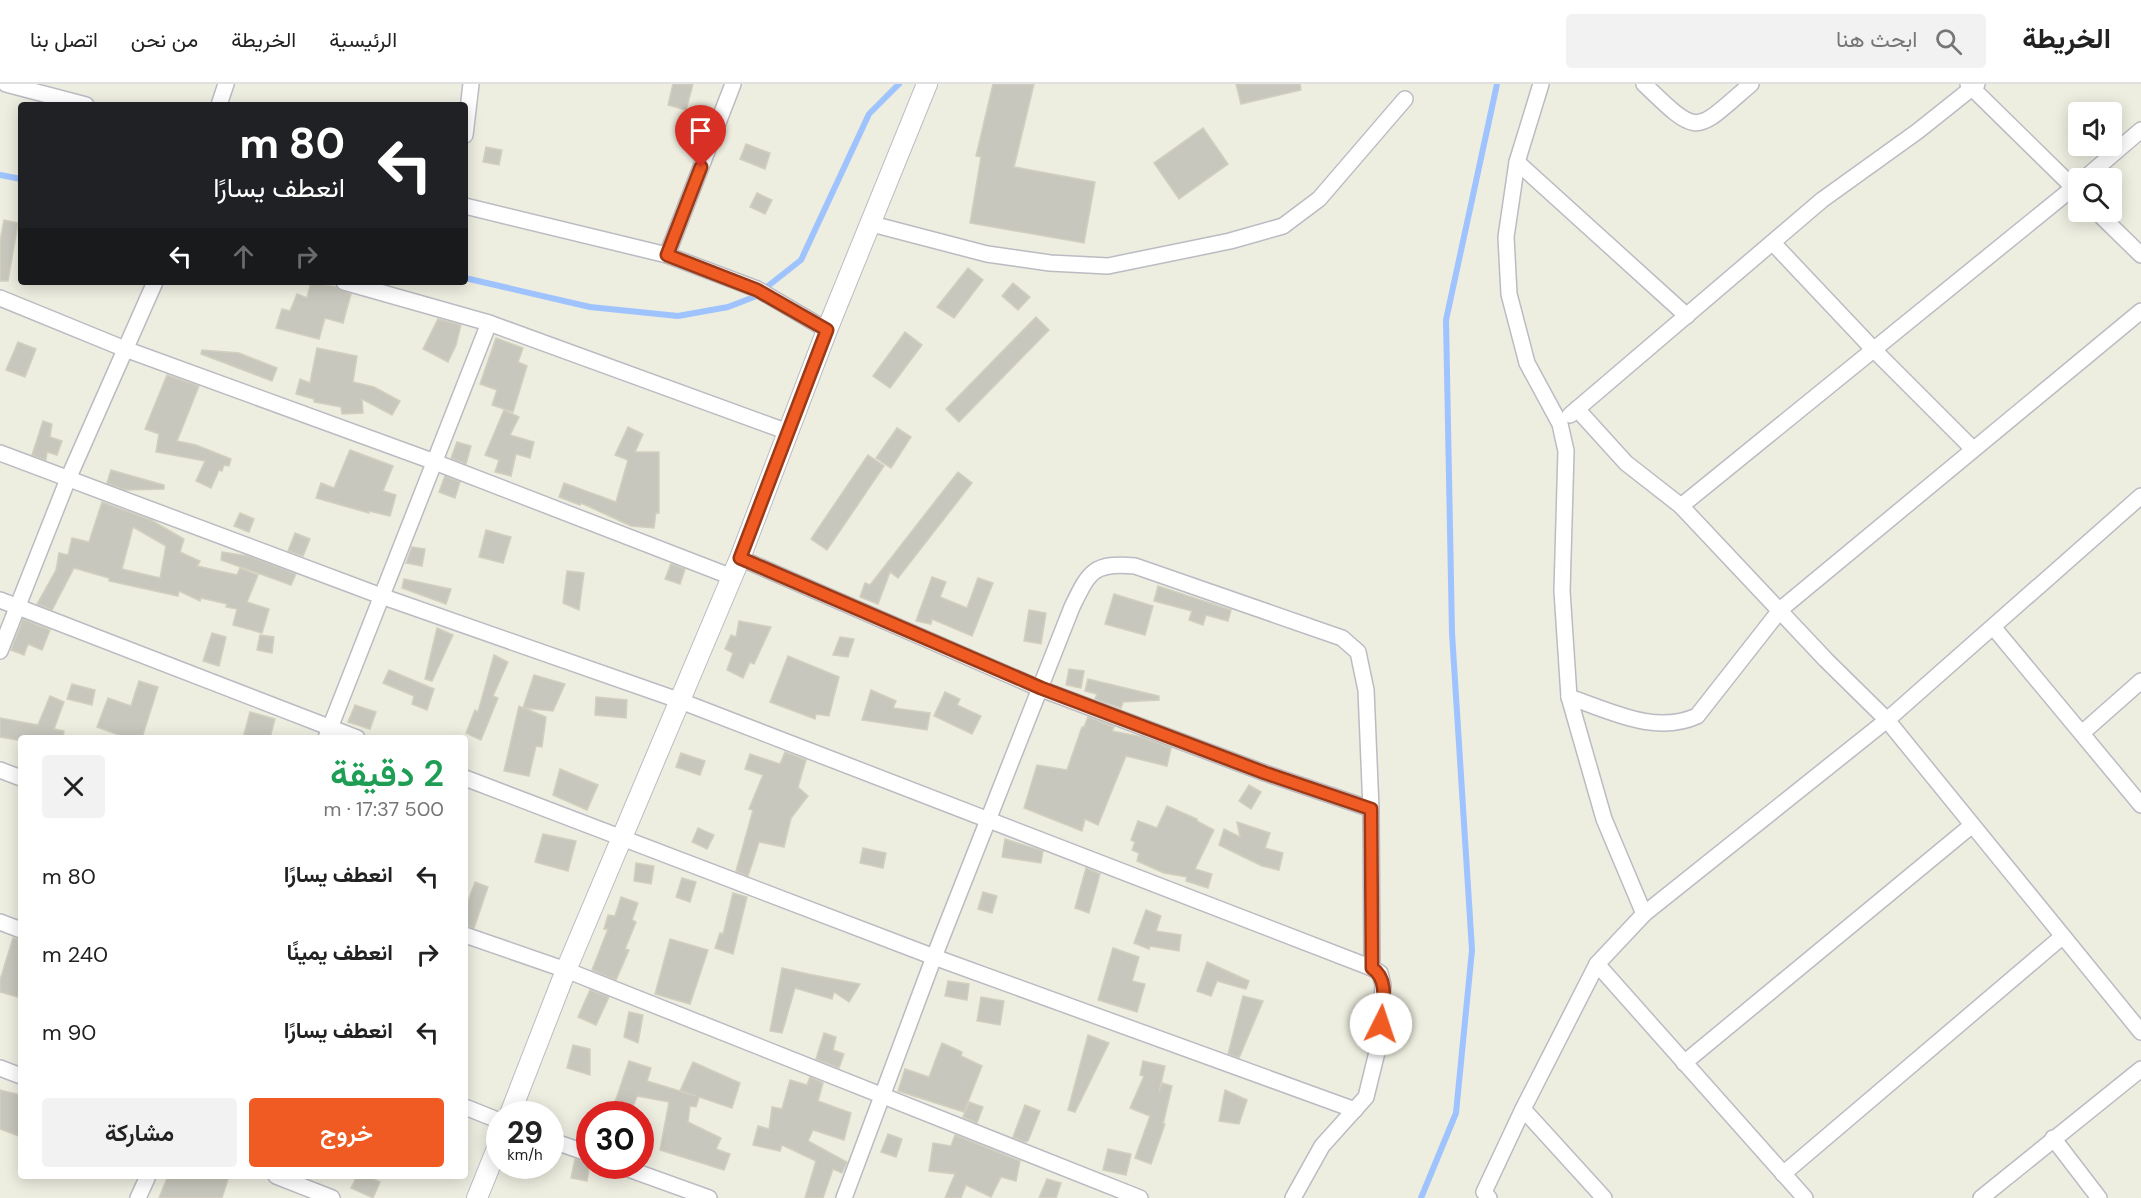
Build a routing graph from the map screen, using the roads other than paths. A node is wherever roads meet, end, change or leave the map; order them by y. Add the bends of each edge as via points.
1 (6, 84) edge
2 (226, 84) edge
3 (471, 84) edge
4 (733, 84) edge
5 (927, 84) edge
6 (1541, 84) edge
7 (1644, 84) edge
8 (1751, 84) edge
9 (1972, 86) edge
10 (43, 89) edge
11 (1405, 99) dead end
12 (78, 102) edge
13 (220, 102) edge
14 (468, 110) edge
15 (2141, 130) edge
16 (1516, 162) junction
17 (2099, 168) edge
18 (2068, 176) edge
19 (2068, 195) edge
20 (468, 208) edge
21 (2107, 222) edge
22 (872, 224) junction
23 (1773, 243) junction
24 (667, 255) junction
25 (2141, 255) edge
26 (154, 285) edge
27 (355, 285) edge
28 (0, 298) edge
29 (2141, 311) edge
30 (1687, 316) junction
31 (489, 323) junction
32 (827, 330) junction
33 (125, 349) junction
34 (1875, 351) junction
35 (1577, 409) junction
36 (1560, 424) junction
37 (788, 432) junction
38 (1973, 449) junction
39 (0, 453) edge
40 (432, 461) junction
41 (68, 479) junction
42 (2141, 496) edge
43 (1681, 506) junction
44 (740, 558) junction
45 (732, 577) junction
46 (381, 596) junction
47 (0, 600) edge
48 (18, 607) junction
49 (1781, 609) junction
50 (1994, 628) junction
51 (0, 651) edge
52 (2141, 681) edge
53 (1041, 688) junction
54 (1569, 697) junction
55 (678, 700) junction
56 (1887, 720) junction
57 (328, 733) edge
58 (2082, 733) junction
59 (0, 770) edge
60 (18, 777) edge
61 (468, 779) edge
62 (2141, 805) edge
63 (1371, 809) junction
64 (988, 819) junction
65 (1971, 826) junction
66 (622, 837) junction
67 (1644, 914) junction
68 (0, 922) edge
69 (18, 929) edge
70 (468, 936) edge
71 (2063, 936) junction
72 (934, 957) junction
73 (1597, 964) junction
74 (1372, 968) junction
75 (566, 970) junction
76 (2141, 1032) edge
77 (1684, 1063) junction
78 (0, 1068) edge
79 (2141, 1069) edge
80 (18, 1075) edge
81 (882, 1095) junction
82 (515, 1101) edge
83 (468, 1108) edge
84 (1522, 1109) junction
85 (1355, 1110) junction
86 (486, 1115) edge
87 (2053, 1138) junction
88 (1783, 1174) junction
89 (486, 1176) edge
90 (654, 1178) edge
91 (147, 1179) edge
92 (284, 1179) edge
93 (1485, 1196) edge
94 (138, 1198) edge
95 (332, 1198) edge
96 (477, 1198) edge
97 (709, 1198) edge
98 (844, 1198) edge
99 (1140, 1198) edge
100 (1293, 1198) edge
101 (1604, 1198) edge
102 (1805, 1198) edge
103 (1980, 1198) edge
104 (2099, 1198) edge

1 - 10 street
2 - 13 street
3 - 14 street
4 - 24 street
5 - 22 street
6 - 16 street
7 - 8 street via 1676,115 1695,123 1706,123
9 - 18 street
9 - 23 street via 1822,200
10 - 12 street
11 - 22 street via 1319,199 1283,226 1230,241 1108,266 987,254
15 - 17 street
16 - 30 street
16 - 36 street via 1506,237 1509,294 1527,363
19 - 34 street
20 - 24 street
21 - 25 street
22 - 32 street
23 - 30 street
23 - 34 street
24 - 32 street via 757,290
26 - 33 street
27 - 31 street
28 - 33 street
29 - 38 street
30 - 35 street
31 - 37 street
31 - 40 street
32 - 37 street
33 - 40 street
33 - 41 street
34 - 38 street
34 - 43 street
35 - 36 street
35 - 43 street via 1626,463
36 - 54 street via 1566,451 1562,591
37 - 44 street
38 - 49 street
39 - 41 street
40 - 45 street
40 - 46 street
41 - 46 street
41 - 48 street
42 - 50 street
43 - 49 street
44 - 45 street
44 - 53 street
45 - 55 street
46 - 55 street
46 - 57 street
47 - 48 street
48 - 51 street
48 - 57 street
49 - 54 street via 1697,716 1681,723 1644,722
49 - 56 street
50 - 56 street
50 - 58 street
52 - 58 street
53 - 63 street
53 - 63 street via 1085,579 1098,567 1135,566 1342,638 1358,652 1366,690
53 - 64 street
54 - 67 street via 1605,819
55 - 64 street
55 - 66 street
56 - 65 street
56 - 67 street
58 - 62 street
59 - 60 street
61 - 66 street
63 - 74 street
64 - 72 street
64 - 74 street
65 - 71 street
65 - 77 street
66 - 72 street
66 - 75 street
67 - 73 street
68 - 69 street
70 - 75 street
71 - 76 street
71 - 88 street
72 - 81 street
72 - 85 street
73 - 77 street
73 - 84 street
74 - 85 street via 1380,973 1383,984 1379,1044 1366,1097
75 - 81 street
75 - 82 street
77 - 88 street
78 - 80 street
79 - 87 street
81 - 98 street
81 - 99 street
83 - 86 street
84 - 93 street
84 - 101 street
85 - 100 street via 1322,1146
87 - 103 street
87 - 104 street
88 - 102 street
89 - 96 street
90 - 97 street
91 - 94 street
92 - 95 street

